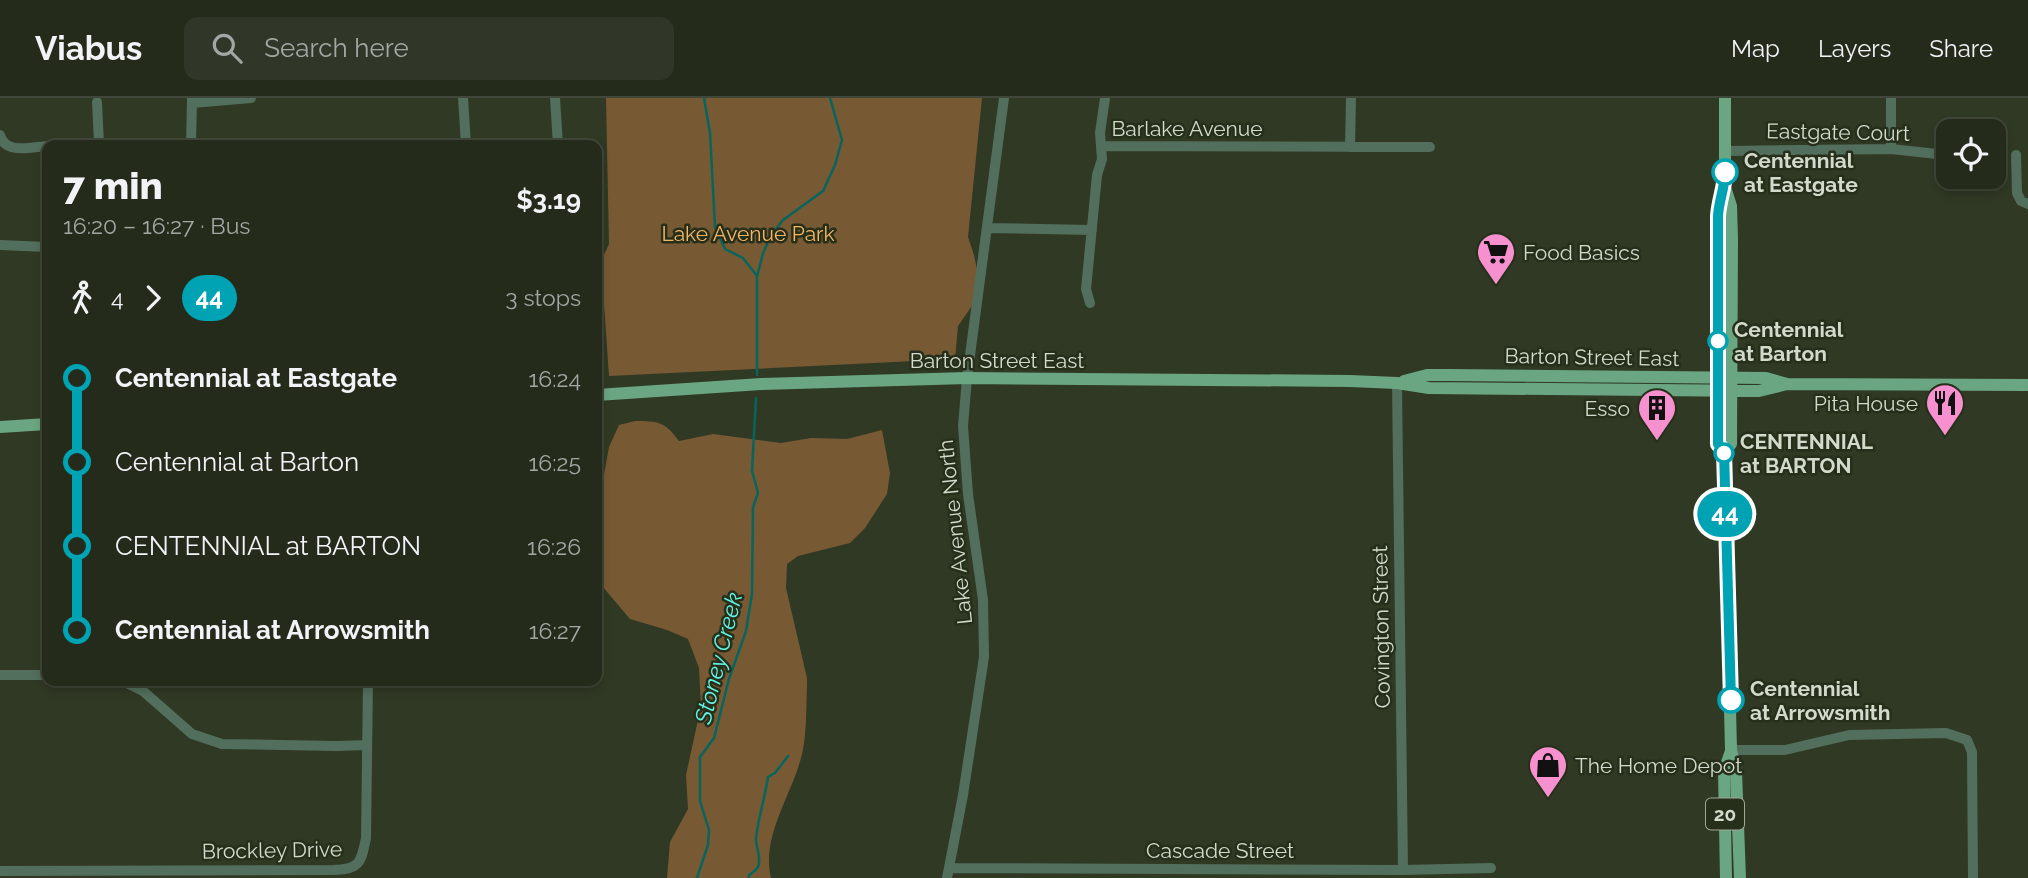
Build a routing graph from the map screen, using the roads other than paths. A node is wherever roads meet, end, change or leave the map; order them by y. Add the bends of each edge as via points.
1 (251, 98) edge
2 (463, 98) edge
3 (555, 98) edge
4 (1004, 98) edge
5 (1105, 98) edge
6 (1350, 98) edge
7 (1726, 98) edge
8 (1891, 98) edge
9 (192, 100) edge
10 (97, 102) dead end
11 (0, 135) edge
12 (99, 140) edge
13 (191, 140) edge
14 (466, 140) edge
15 (558, 140) edge
16 (42, 146) edge
17 (1101, 146) junction
18 (1350, 147) junction
19 (1430, 148) dead end
20 (1891, 149) junction
21 (1725, 150) junction
22 (1936, 154) edge
23 (2016, 155) dead end
24 (2028, 204) edge
25 (987, 228) junction
26 (1092, 230) junction
27 (0, 245) edge
28 (42, 247) edge
29 (1090, 303) dead end
30 (967, 378) junction
31 (1397, 383) junction
32 (1724, 384) junction
33 (2028, 385) edge
34 (602, 395) edge
35 (42, 424) edge
36 (0, 427) edge
37 (42, 675) edge
38 (0, 676) edge
39 (132, 686) edge
40 (368, 686) edge
41 (367, 745) junction
42 (1731, 750) junction
43 (1491, 868) dead end
44 (1403, 870) junction
45 (0, 871) edge
46 (949, 873) edge
47 (1726, 878) edge
48 (1740, 878) edge
49 (1973, 878) edge

1 - 9 street
2 - 14 street
3 - 15 street
4 - 25 street, Lake Avenue North
5 - 17 street
6 - 18 street
7 - 21 main road, 20
8 - 20 street
9 - 13 street
10 - 12 street
11 - 16 street via 9,148
17 - 18 street, Barlake Avenue
17 - 26 street, Barlake Avenue
18 - 19 street, Barlake Avenue
20 - 21 street, Eastgate Court
20 - 22 street, Eastgate Court
21 - 32 main road, 20 via 1725,187 1731,206
23 - 24 street via 2017,193
25 - 26 street
25 - 30 street, Lake Avenue North
26 - 29 street, Barlake Avenue
27 - 28 street
30 - 31 main road, Barton Street East
30 - 34 main road, Barton Street East
30 - 46 street, Lake Avenue North via 963,439 984,600 984,653
31 - 32 main road, Barton Street East via 1429,388
31 - 44 street, Covington Street
32 - 33 main road, Barton Street East via 1759,391 1787,384
32 - 42 main road, 20 via 1718,444 1724,451
35 - 36 main road
37 - 38 street
39 - 41 street via 192,734 222,744
40 - 41 street, Brockley Drive
41 - 45 street, Brockley Drive via 366,838 362,859 350,869
42 - 47 main road, 20 via 1724,771
42 - 48 main road, 20 via 1736,771
42 - 49 street via 1785,750 1849,735 1946,733 1968,740 1972,752
43 - 44 street, Cascade Street
44 - 46 street, Cascade Street

